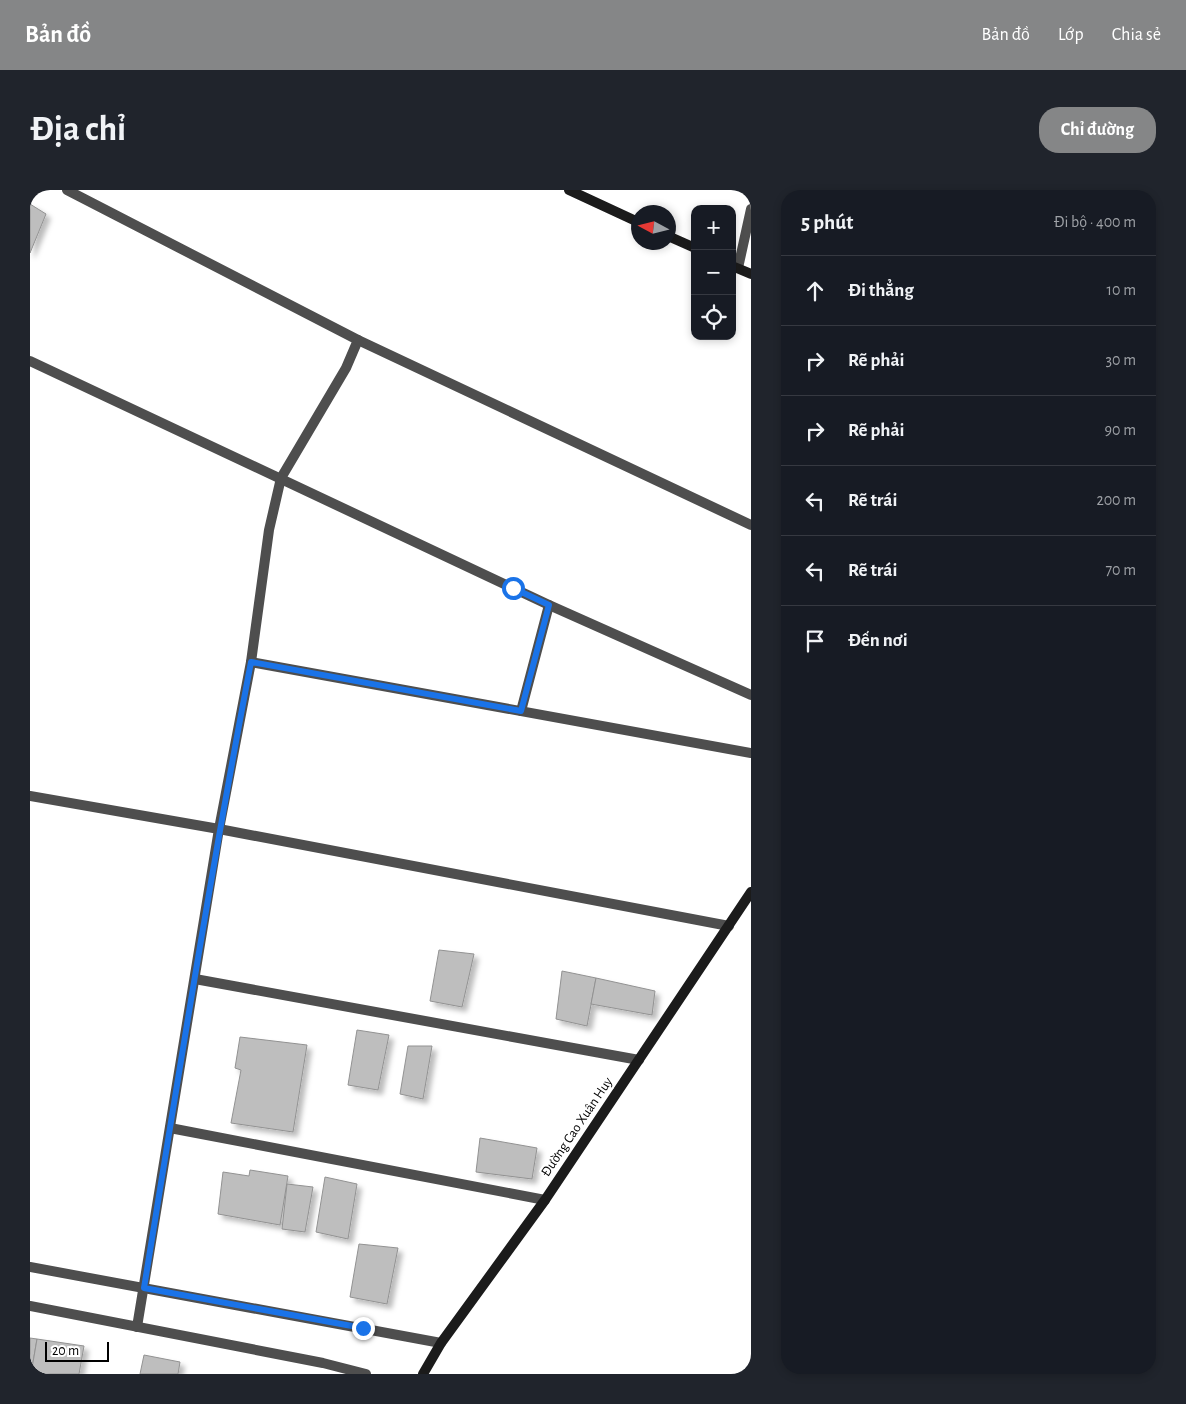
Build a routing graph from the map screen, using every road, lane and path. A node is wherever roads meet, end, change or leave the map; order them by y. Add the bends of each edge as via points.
1 (67, 190) edge
2 (569, 190) edge
3 (751, 210) edge
4 (631, 219) edge
5 (676, 240) edge
6 (691, 246) edge
7 (736, 263) edge
8 (736, 267) edge
9 (751, 274) edge
10 (358, 340) junction
11 (30, 361) edge
12 (281, 478) junction
13 (751, 525) edge
14 (549, 605) junction
15 (251, 662) junction
16 (751, 695) edge
17 (521, 711) junction
18 (751, 752) edge
19 (30, 796) edge
20 (219, 829) junction
21 (751, 892) edge
22 (729, 926) junction
23 (195, 979) junction
24 (639, 1060) junction
25 (170, 1128) junction
26 (545, 1200) junction
27 (30, 1267) edge
28 (144, 1288) junction
29 (30, 1306) edge
30 (138, 1327) junction
31 (441, 1343) junction
32 (366, 1374) edge
33 (423, 1374) edge

1 - 10 street
2 - 4 street
3 - 7 street
5 - 6 street
8 - 9 street
10 - 12 street via 346,368
10 - 13 street
11 - 12 street
12 - 14 street
12 - 15 street via 269,530
14 - 16 street
14 - 17 street
15 - 17 street
15 - 20 street
17 - 18 street
19 - 20 street
20 - 22 street
20 - 23 street
21 - 22 street, Đường Cao Xuân Huy
22 - 24 street, Đường Cao Xuân Huy
23 - 24 street
23 - 25 street
24 - 26 street, Đường Cao Xuân Huy
25 - 26 street
25 - 28 street
26 - 31 street, Đường Cao Xuân Huy
27 - 28 street
28 - 30 street
28 - 31 street
29 - 30 street
30 - 32 street
31 - 33 street, Đường Cao Xuân Huy

